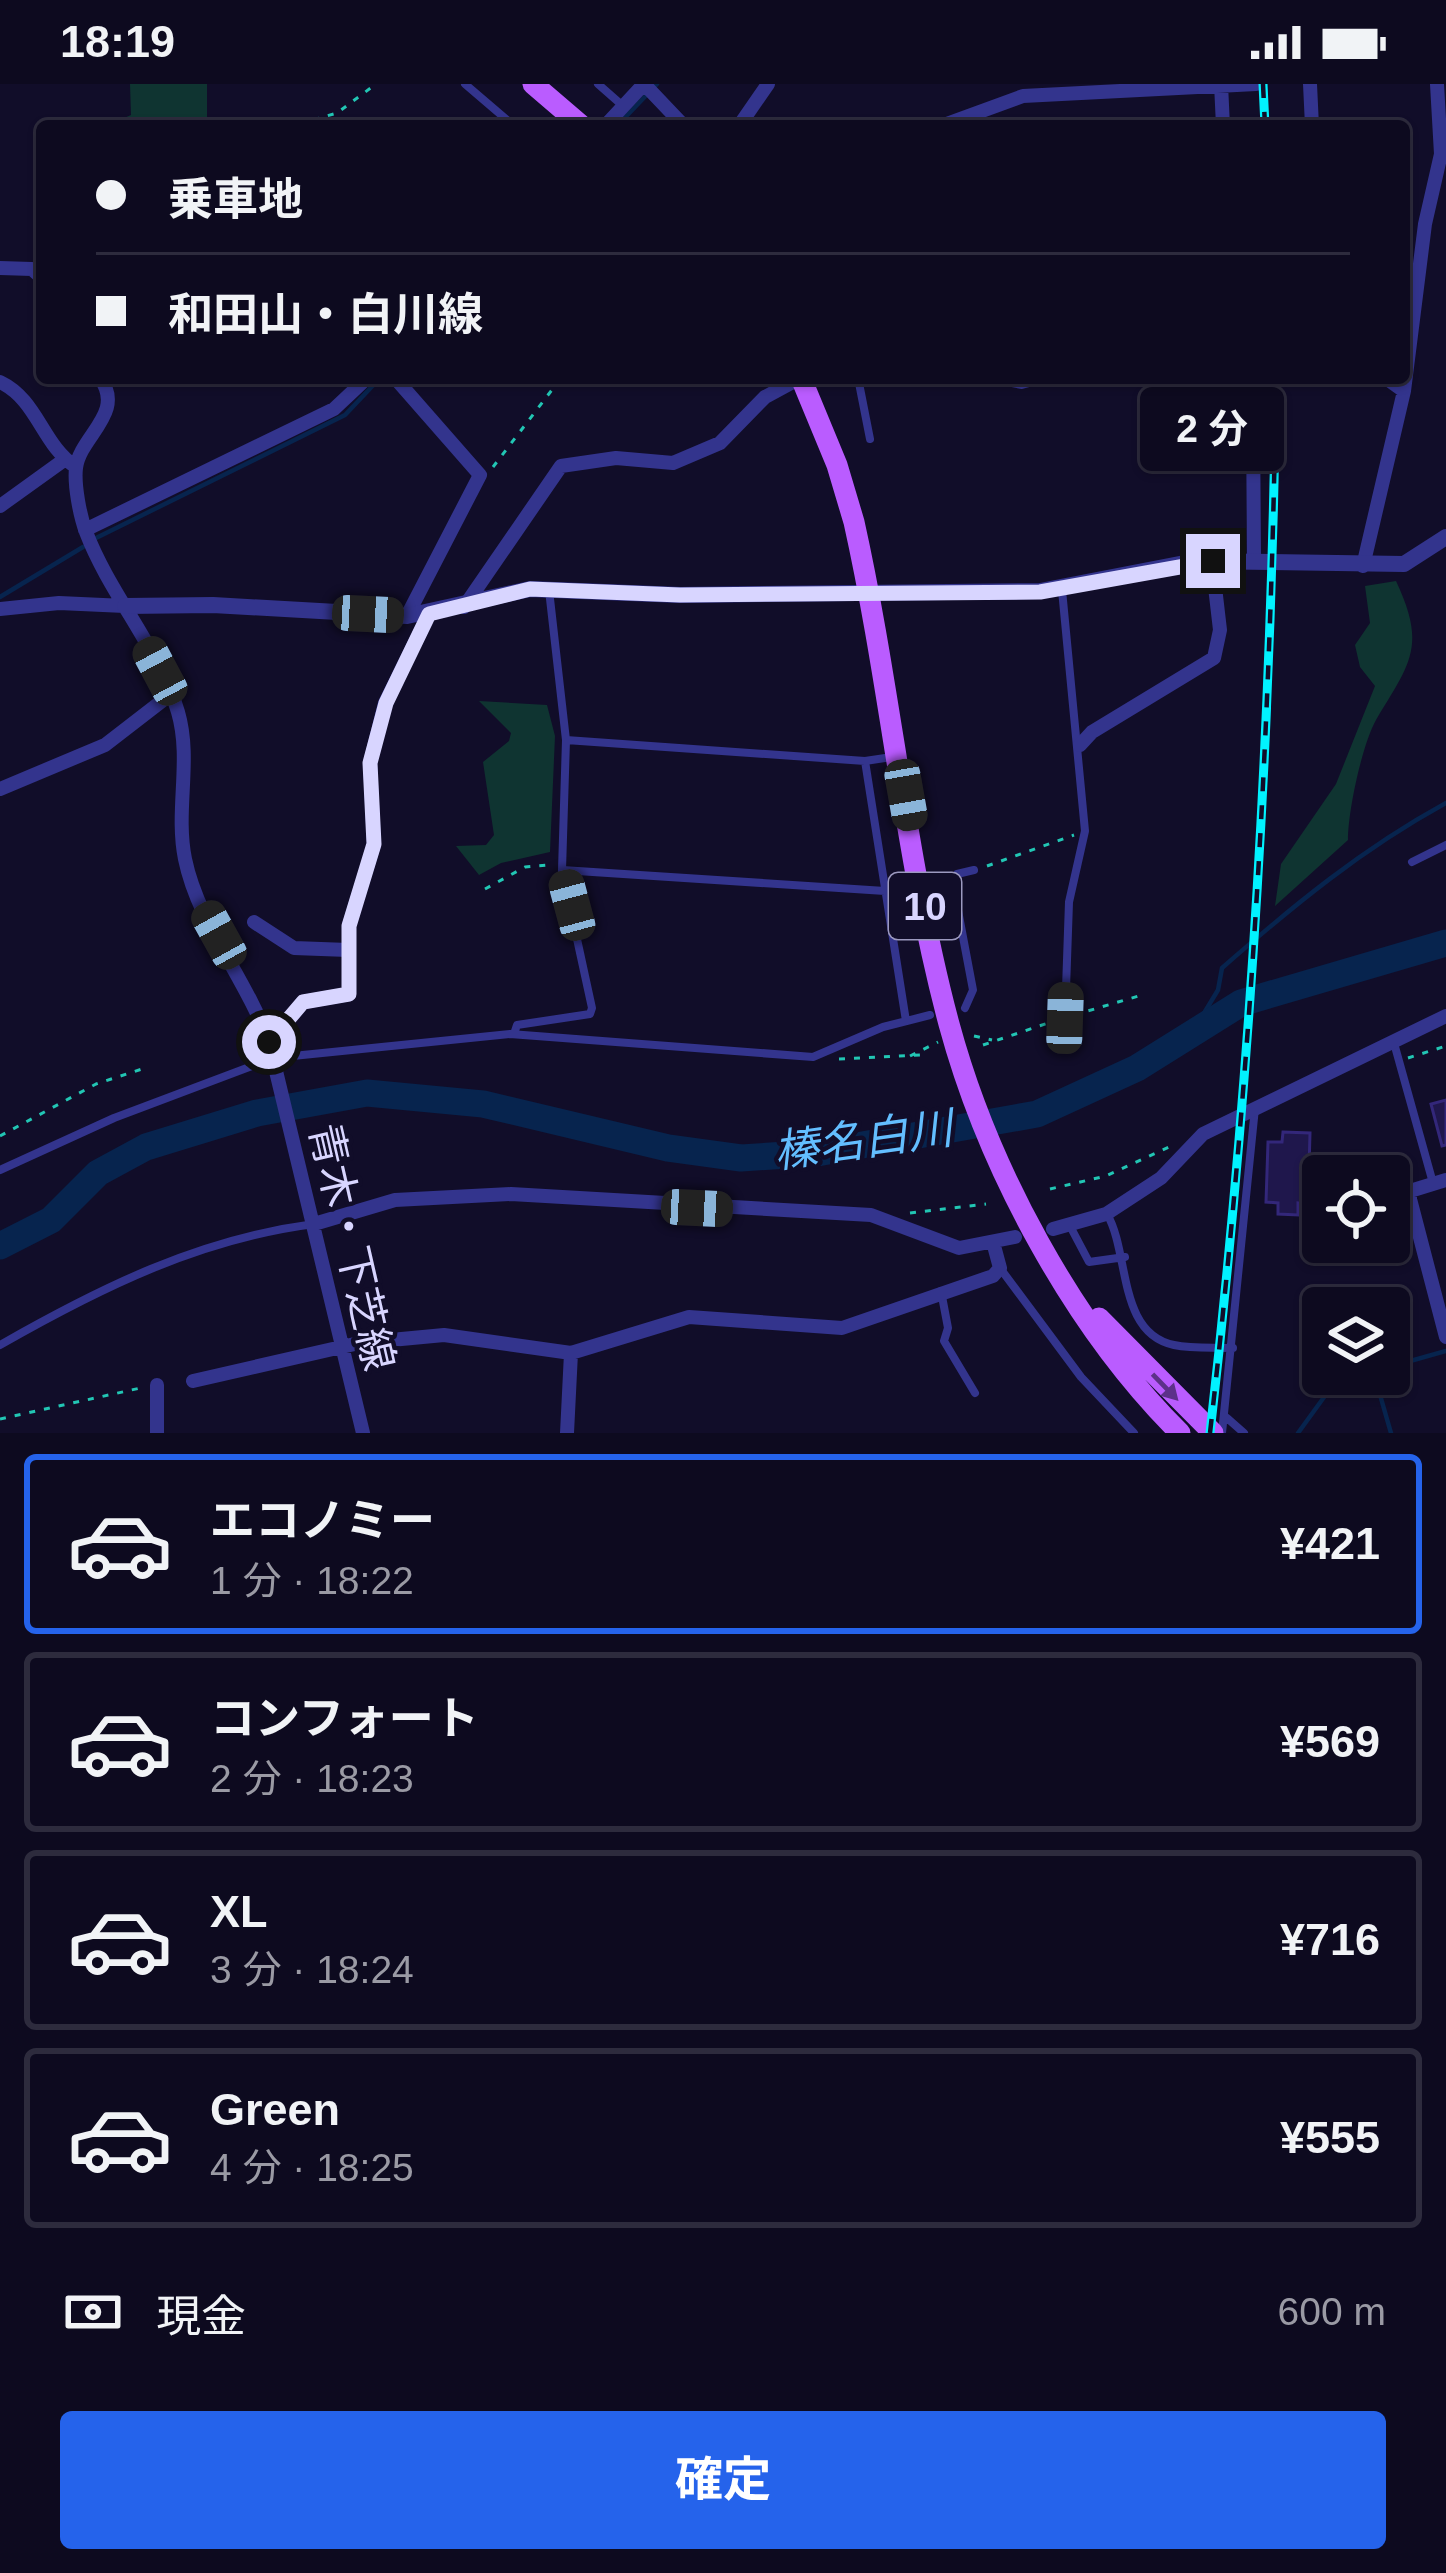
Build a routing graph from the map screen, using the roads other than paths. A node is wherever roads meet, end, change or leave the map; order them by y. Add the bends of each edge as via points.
1 (465, 84) edge
2 (533, 84) edge
3 (598, 84) edge
4 (644, 84) edge
5 (767, 84) edge
6 (1256, 84) edge
7 (1310, 84) edge
8 (1437, 84) edge
9 (1221, 86) edge
10 (1239, 87) edge
11 (624, 107) junction
12 (507, 120) edge
13 (575, 120) edge
14 (611, 120) edge
15 (678, 120) edge
16 (743, 120) edge
17 (957, 120) edge
18 (1223, 120) edge
19 (1312, 120) edge
20 (0, 268) edge
21 (36, 273) edge
22 (1410, 343) edge
23 (0, 382) edge
24 (107, 384) edge
25 (361, 384) edge
26 (400, 384) edge
27 (789, 384) edge
28 (803, 384) edge
29 (859, 384) edge
30 (1238, 384) edge
31 (1394, 384) edge
32 (1405, 384) edge
33 (1404, 391) junction
34 (870, 439) dead end
35 (70, 464) junction
36 (0, 506) edge
37 (85, 530) junction
38 (1446, 537) edge
39 (1254, 560) junction
40 (1213, 561) junction
41 (1363, 566) junction
42 (1062, 588) junction
43 (549, 589) junction
44 (869, 592) junction
45 (125, 606) junction
46 (464, 607) junction
47 (0, 609) edge
48 (429, 614) junction
49 (407, 616) junction
50 (171, 694) junction
51 (566, 740) junction
52 (1080, 745) junction
53 (899, 756) junction
54 (865, 761) junction
55 (0, 789) edge
56 (1446, 845) edge
57 (1412, 862) dead end
58 (562, 870) junction
59 (974, 870) road end
60 (885, 890) junction
61 (254, 922) dead end
62 (348, 950) junction
63 (964, 1008) dead end
64 (930, 1015) dead end
65 (1446, 1016) edge
66 (1065, 1018) road end
67 (906, 1021) junction
68 (514, 1034) junction
69 (1394, 1041) junction
70 (273, 1058) junction
71 (1255, 1107) junction
72 (0, 1170) edge
73 (1439, 1181) edge
74 (1106, 1214) junction
75 (312, 1216) junction
76 (1070, 1226) junction
77 (1053, 1229) dead end
78 (1016, 1237) dead end
79 (992, 1243) junction
80 (1125, 1257) junction
81 (1000, 1268) junction
82 (1063, 1277) junction
83 (941, 1291) junction
84 (1446, 1336) edge
85 (0, 1345) edge
86 (343, 1346) junction
87 (1233, 1348) junction
88 (571, 1353) junction
89 (193, 1381) dead end
90 (157, 1385) road end
91 (975, 1393) dead end
92 (1220, 1428) edge
93 (157, 1433) edge
94 (362, 1433) edge
95 (567, 1433) edge
96 (1134, 1433) edge
97 (1180, 1433) edge
98 (1244, 1433) edge

1 - 12 lane
2 - 13 main road
3 - 11 lane
4 - 11 street
4 - 15 street
5 - 16 street
6 - 10 street
7 - 19 street
8 - 22 street via 1441,154
9 - 10 street
9 - 17 street via 1023,96
9 - 18 street
11 - 14 street
20 - 21 street
23 - 35 street via 15,389
24 - 35 street via 100,426
25 - 37 street via 334,409
26 - 49 street via 480,476
27 - 46 street via 720,443 673,463 616,458 561,466
28 - 44 main road, 10 via 837,465
29 - 34 lane
30 - 39 street via 1253,416
31 - 33 street
32 - 33 street
33 - 41 street
35 - 36 street
35 - 37 street, 青木・下芝線
37 - 45 street, 青木・下芝線
38 - 41 street via 1404,564
39 - 40 street
39 - 41 street
40 - 42 street
40 - 52 street via 1220,630 1214,658
42 - 44 street
42 - 52 lane
43 - 44 street
43 - 46 street
43 - 51 lane
44 - 53 main road, 10
45 - 47 street
45 - 49 street
45 - 50 street, 青木・下芝線
46 - 48 street
48 - 49 street
48 - 62 street via 386,703 370,763 374,844
50 - 55 street via 105,746
50 - 70 street, 青木・下芝線 via 183,742 189,875 255,1001
51 - 54 lane
51 - 58 lane
52 - 66 lane via 1085,831 1069,902
53 - 54 lane
53 - 82 main road, 10 via 964,1046 1014,1195
54 - 60 lane
56 - 57 lane
58 - 60 lane
58 - 68 lane via 592,1008 517,1025
59 - 63 lane via 957,874 953,884 974,990
60 - 67 lane
61 - 62 street via 294,948
62 - 70 street via 349,994 303,1002
64 - 67 lane
65 - 69 street
67 - 68 lane via 814,1057
68 - 70 lane
69 - 71 street
69 - 73 lane
70 - 72 lane
70 - 75 street, 青木・下芝線
71 - 74 street via 1196,1139 1161,1178
71 - 87 lane
73 - 84 street via 1410,1191 1410,1199
74 - 76 street
74 - 80 lane
75 - 79 street via 395,1200 511,1194 878,1217 939,1244
75 - 85 lane via 153,1265
75 - 86 street, 青木・下芝線
76 - 77 street
76 - 80 lane via 1090,1262
78 - 79 street
79 - 81 street
80 - 87 lane via 1130,1302 1163,1341
81 - 83 street
81 - 96 lane
82 -> 92 main road, 10
82 - 97 main road, 10 via 1123,1371
83 - 88 street via 842,1328 689,1317
83 - 91 lane via 944,1341
86 - 88 street via 444,1335
86 - 89 street
86 - 94 street, 青木・下芝線
87 - 92 lane
88 - 95 street
90 - 93 street
92 - 98 lane

